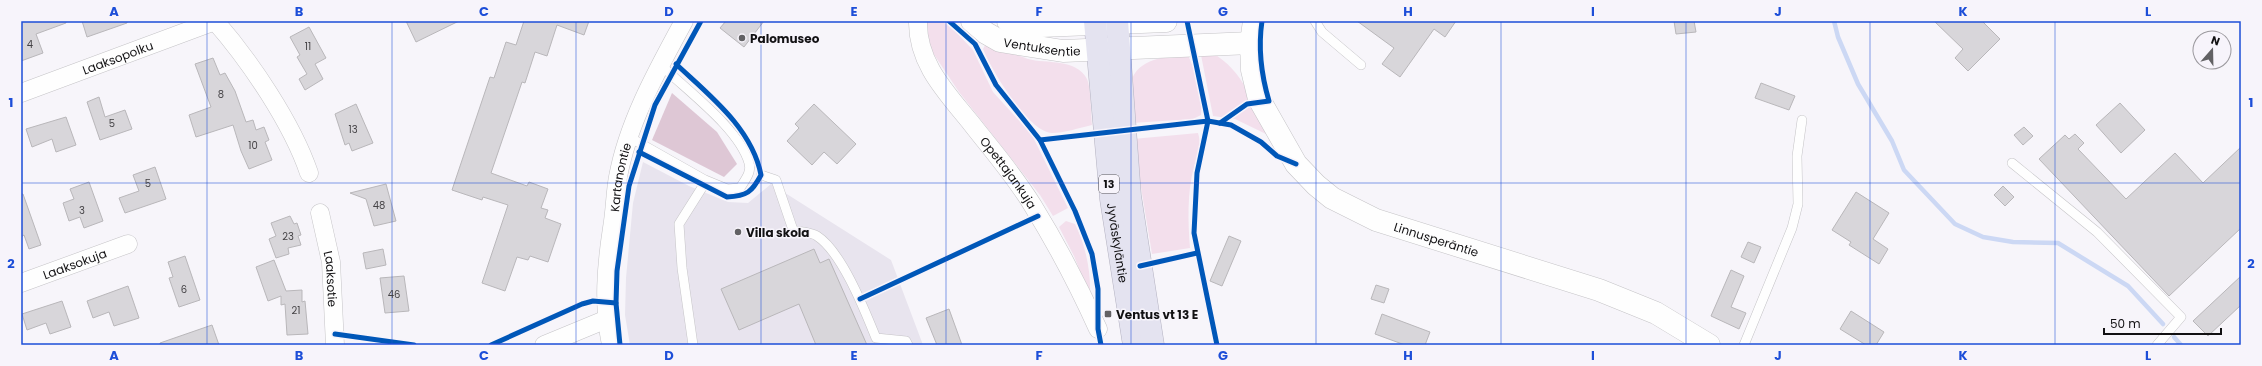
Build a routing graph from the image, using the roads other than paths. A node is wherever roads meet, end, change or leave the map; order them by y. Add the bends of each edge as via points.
1 (215, 21) edge
2 (684, 21) edge
3 (918, 21) edge
4 (972, 21) edge
5 (1008, 21) edge
6 (1166, 21) edge
7 (1254, 21) edge
8 (1315, 21) edge
9 (1095, 22) edge
10 (1117, 22) edge
11 (1251, 43) junction
12 (1118, 50) junction
13 (1097, 51) junction
14 (661, 65) junction
15 (1361, 65) dead end
16 (21, 93) edge
17 (1802, 120) dead end
18 (629, 137) junction
19 (2012, 163) dead end
20 (309, 173) dead end
21 (762, 175) dead end
22 (703, 186) dead end
23 (320, 213) dead end
24 (128, 244) dead end
25 (21, 283) edge
26 (607, 319) junction
27 (1098, 329) dead end
28 (335, 345) edge
29 (544, 345) edge
30 (611, 345) edge
31 (693, 345) edge
32 (908, 345) edge
33 (1134, 345) edge
34 (1153, 345) edge
35 (1709, 345) edge
36 (1744, 345) edge
37 (2157, 345) edge

1 - 16 street, Laaksopolku
1 - 20 street, Laaksopolku via 229,37 271,99 294,138
2 - 14 street, Kartanontie
3 - 27 street, Opettajankuja via 921,48 933,75 989,145 1033,206 1080,290
4 - 13 street, Ventuksentie via 1000,42 1063,52
5 - 9 street, Ventuksentie via 1041,26
6 - 10 street
7 - 11 street, Linnusperäntie
8 - 15 lane via 1322,32
9 - 10 street, Ventuksentie
9 - 13 highway, Jyväskyläntie / 13
10 - 12 highway, Jyväskyläntie / 13
11 - 12 street
11 - 35 street, Linnusperäntie via 1252,70 1259,99 1296,164 1332,198 1376,220 1599,290 1656,314
12 - 13 street, Ventuksentie
12 - 34 highway, Jyväskyläntie / 13 via 1130,196
13 - 33 highway, Jyväskyläntie / 13 via 1111,199
14 - 18 street, Kartanontie
14 - 18 lane via 720,119 742,148 750,164 748,177 740,188 727,188 706,180
17 - 36 lane via 1798,156 1798,204 1792,228
18 - 26 street, Kartanontie via 618,176 606,269
19 - 37 lane via 2097,232 2181,317
21 - 32 lane via 776,180 793,230 817,236 836,256 851,280 876,338 906,341
22 - 31 lane via 679,224 682,268
23 - 28 street, Laaksotie via 331,262
24 - 25 street, Laaksokuja
26 - 29 street
26 - 30 street, Kartanontie

